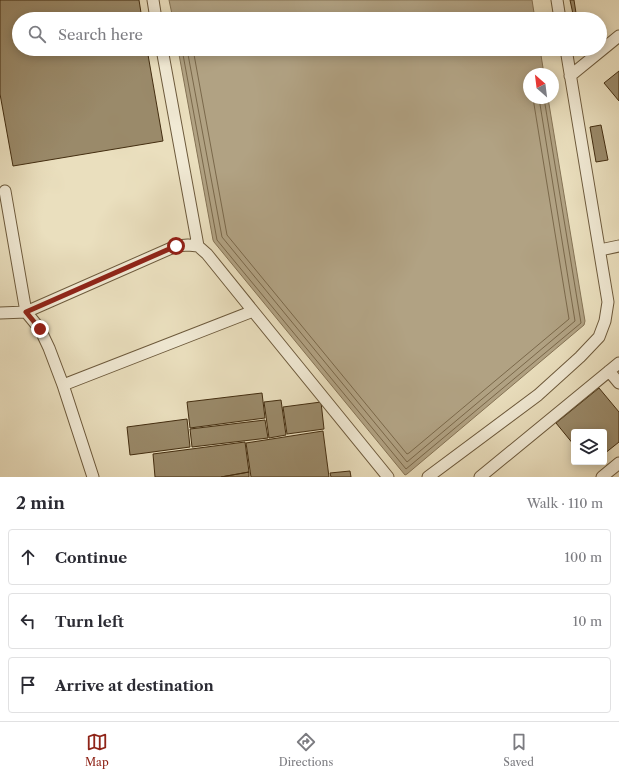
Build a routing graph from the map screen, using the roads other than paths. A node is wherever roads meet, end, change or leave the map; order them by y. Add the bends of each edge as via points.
1 (153, 0) edge
2 (557, 0) edge
3 (155, 12) edge
4 (559, 12) edge
5 (619, 36) edge
6 (607, 46) edge
7 (163, 56) edge
8 (567, 56) edge
9 (594, 56) edge
10 (570, 76) junction
11 (2, 196) edge
12 (198, 246) junction
13 (619, 246) edge
14 (600, 250) junction
15 (253, 311) junction
16 (26, 312) junction
17 (0, 314) edge
18 (619, 363) edge
19 (609, 371) junction
20 (619, 383) edge
21 (62, 385) junction
22 (619, 463) edge
23 (93, 477) edge
24 (388, 477) edge
25 (428, 477) edge
26 (480, 477) edge
27 (602, 477) edge

1 - 3 lane
2 - 4 lane
5 - 6 lane
7 - 12 lane
8 - 10 lane
9 - 10 lane
10 - 14 lane
11 - 16 lane via 9,215
12 - 15 lane
12 - 16 lane via 176,246
13 - 14 lane
14 - 25 lane via 608,302 599,337 538,395
15 - 21 lane
15 - 24 lane
16 - 17 lane
16 - 21 lane via 40,329
18 - 19 lane
19 - 20 lane
19 - 26 lane
21 - 23 lane
22 - 27 lane

